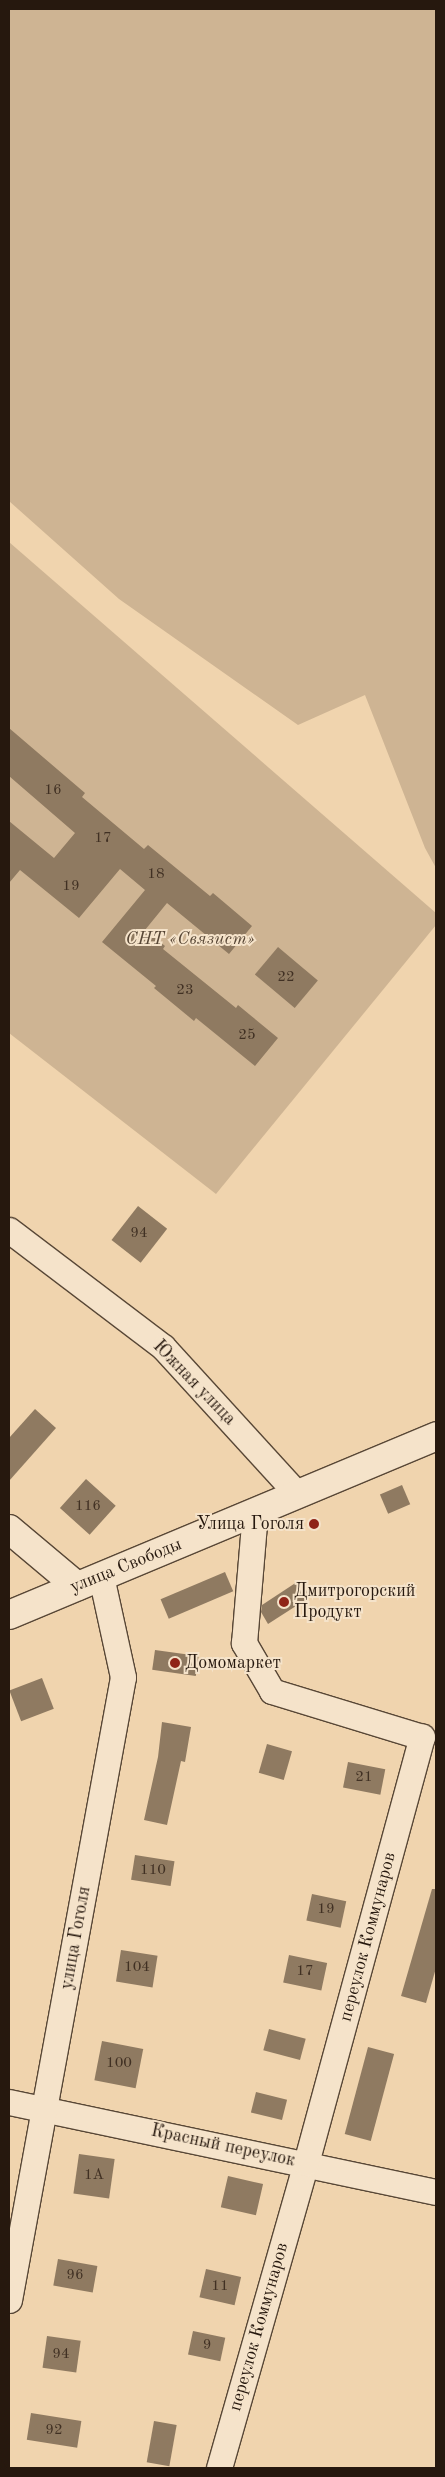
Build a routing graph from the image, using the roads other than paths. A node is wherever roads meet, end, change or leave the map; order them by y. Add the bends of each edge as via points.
1 (9, 1230) edge
2 (436, 1436) edge
3 (297, 1494) junction
4 (255, 1512) junction
5 (9, 1529) edge
6 (89, 1581) junction
7 (9, 1615) edge
8 (9, 2102) edge
9 (45, 2108) junction
10 (306, 2163) junction
11 (436, 2192) edge
12 (9, 2300) edge
13 (219, 2468) edge

1 - 3 street, Южная улица via 163,1347
2 - 3 main road, улица Свободы
3 - 4 main road, улица Свободы
4 - 6 main road, улица Свободы
4 - 10 street, переулок Коммунаров via 244,1643 272,1691 422,1737
5 - 6 main road
6 - 7 main road, улица Свободы
6 - 9 street, улица Гоголя via 123,1677
8 - 9 street, Красный переулок
9 - 10 street, Красный переулок
9 - 12 street, улица Гоголя
10 - 11 street, Красный переулок
10 - 13 street, переулок Коммунаров

